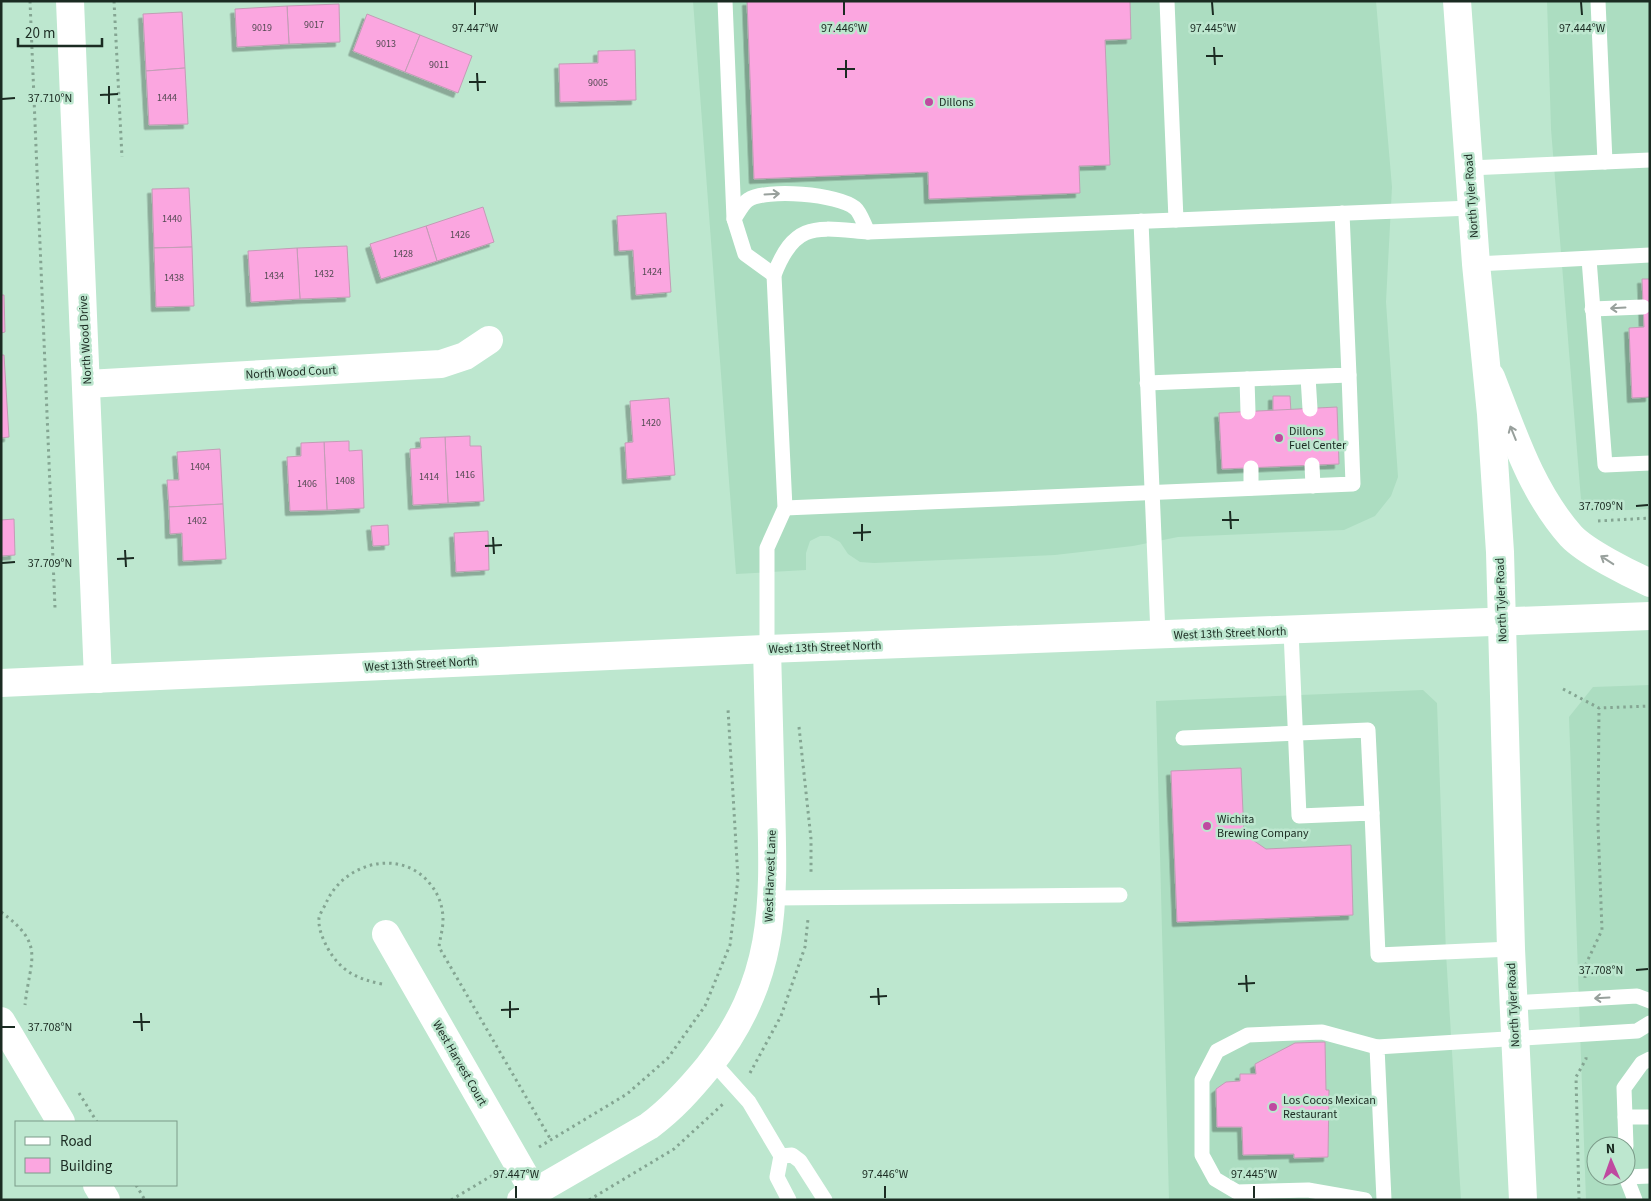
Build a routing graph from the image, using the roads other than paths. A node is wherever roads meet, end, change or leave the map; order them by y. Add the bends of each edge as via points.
1 (70, 1) edge
2 (726, 1) edge
3 (1167, 1) edge
4 (1457, 1) edge
5 (1598, 1) edge
6 (1650, 160) edge
7 (1605, 162) junction
8 (1468, 168) junction
9 (1471, 208) junction
10 (1342, 213) junction
11 (734, 219) junction
12 (1176, 220) junction
13 (1141, 221) junction
14 (868, 232) junction
15 (1650, 256) edge
16 (1589, 258) junction
17 (1476, 264) junction
18 (774, 275) junction
19 (1643, 307) dead end
20 (1592, 309) junction
21 (489, 340) dead end
22 (1487, 368) junction
23 (1348, 375) junction
24 (1308, 377) junction
25 (1246, 379) junction
26 (87, 384) junction
27 (1148, 384) junction
28 (1310, 409) dead end
29 (1248, 412) dead end
30 (1650, 463) edge
31 (1312, 465) dead end
32 (1251, 468) dead end
33 (1313, 486) junction
34 (1252, 488) junction
35 (1152, 492) junction
36 (785, 508) junction
37 (1650, 583) edge
38 (1650, 616) edge
39 (1502, 623) junction
40 (1291, 630) junction
41 (1158, 635) junction
42 (767, 649) junction
43 (98, 679) junction
44 (1, 683) edge
45 (1295, 733) junction
46 (1183, 738) dead end
47 (1372, 813) junction
48 (1120, 895) dead end
49 (772, 898) junction
50 (386, 934) dead end
51 (1511, 949) junction
52 (1650, 1001) edge
53 (1513, 1003) junction
54 (1, 1021) edge
55 (1650, 1023) edge
56 (1515, 1040) junction
57 (1377, 1047) junction
58 (1650, 1059) edge
59 (712, 1061) junction
60 (1650, 1117) edge
61 (1625, 1118) junction
62 (59, 1121) edge
63 (1626, 1136) edge
64 (780, 1156) junction
65 (1636, 1173) edge
66 (1650, 1176) edge
67 (98, 1186) edge
68 (1631, 1186) edge
69 (528, 1196) edge
70 (106, 1200) edge
71 (789, 1200) edge
72 (825, 1200) edge
73 (1365, 1200) edge
74 (1384, 1200) edge
75 (1513, 1200) edge
76 (1523, 1200) edge
77 (1635, 1200) edge

1 - 26 street, North Wood Drive
2 - 11 lane
3 - 12 lane
4 - 8 street, North Tyler Road
5 - 7 lane
6 - 7 lane
7 - 8 lane
8 - 9 street, North Tyler Road
9 - 10 lane
9 - 17 street, North Tyler Road
10 - 12 lane
10 - 23 lane
11 -> 14 lane via 748,200 768,193 803,194 844,202 856,208
11 - 18 lane via 745,254
12 - 13 lane
13 - 14 lane
13 - 27 lane
14 - 18 lane via 822,229 799,234 783,252
15 - 16 lane
16 - 17 lane
16 - 20 lane
17 - 22 street, North Tyler Road
18 - 36 lane
19 -> 20 lane
20 - 30 lane via 1605,465
21 - 26 street, North Wood Court via 465,356 440,364
37 -> 22 street via 1622,570 1572,537 1534,484
22 - 39 street, North Tyler Road
23 - 24 lane
23 - 33 lane via 1354,484
24 - 25 lane
24 - 28 lane
25 - 27 lane
25 - 29 lane
26 - 43 street, North Wood Drive
27 - 35 lane
31 - 33 lane
32 - 34 lane
33 - 34 lane
34 - 35 lane
35 - 36 lane
35 - 41 lane
36 - 42 lane via 767,548
38 - 39 street, West 13th Street North
39 - 40 street, West 13th Street North
39 - 51 street, North Tyler Road
40 - 41 street, West 13th Street North
40 - 45 lane
41 - 42 street, West 13th Street North
42 - 43 street, West 13th Street North
42 - 49 street, West Harvest Lane
43 - 44 street, West 13th Street North
45 - 46 lane
45 - 47 lane via 1299,816
45 - 47 lane via 1368,730
47 - 51 lane via 1378,955
48 - 49 lane
49 - 59 street, West Harvest Lane via 760,971 739,1024
50 - 69 street, West Harvest Court via 516,1160
51 - 53 street, North Tyler Road
52 -> 53 lane via 1637,996
53 - 56 street, North Tyler Road
54 - 62 street
55 - 56 lane via 1637,1031
56 - 57 lane
56 - 76 street, North Tyler Road
57 - 73 lane via 1322,1032 1248,1035 1216,1050 1202,1080 1202,1155 1215,1179 1237,1192 1308,1190
57 - 74 lane
58 - 61 lane via 1642,1063 1624,1088
59 - 64 lane via 749,1102
59 - 69 street, West Harvest Lane via 679,1102 649,1126
60 - 61 lane
61 - 63 lane
64 - 71 lane via 776,1177
64 - 72 lane via 792,1155 800,1161
65 - 66 lane
67 - 70 street
68 - 77 lane
75 - 76 lane

